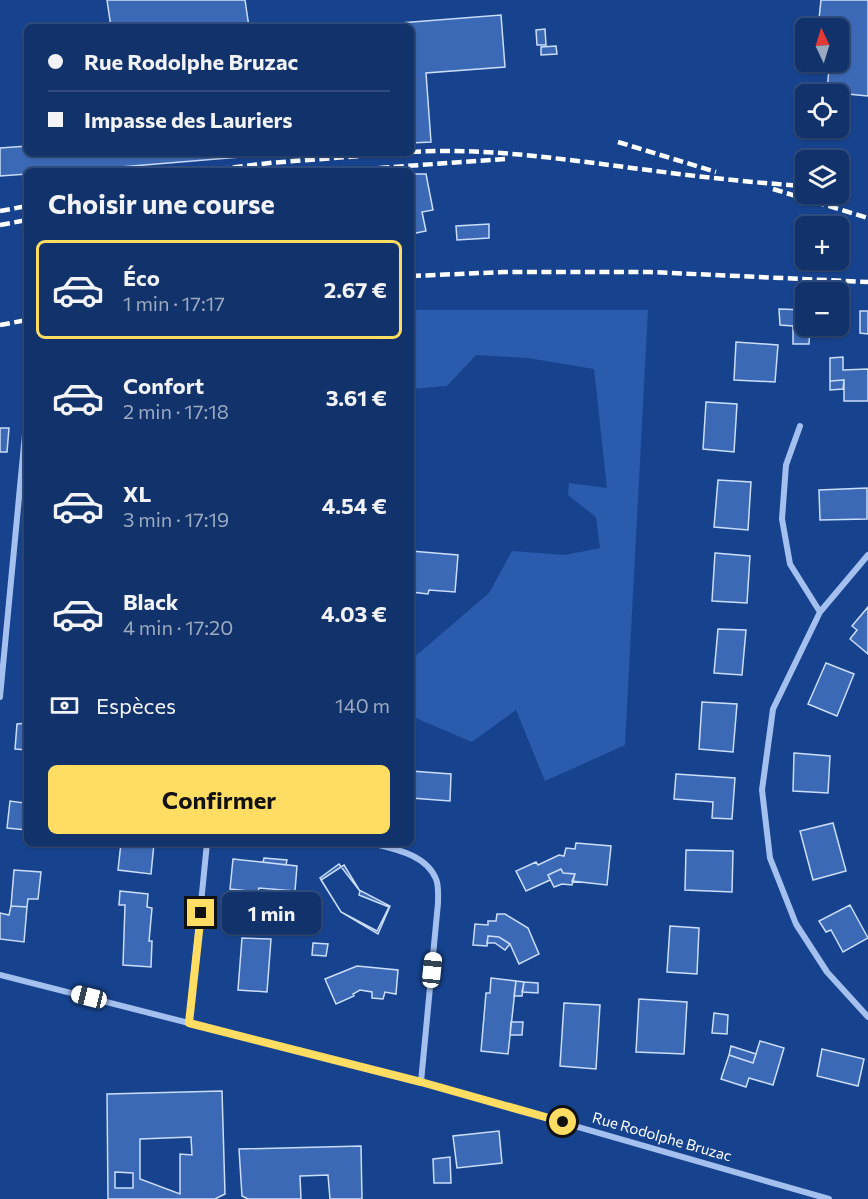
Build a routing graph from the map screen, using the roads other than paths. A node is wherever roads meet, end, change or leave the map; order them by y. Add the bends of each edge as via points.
1 (800, 426) dead end
2 (24, 445) edge
3 (868, 555) edge
4 (820, 612) junction
5 (0, 697) edge
6 (207, 846) edge
7 (381, 846) edge
8 (0, 975) edge
9 (868, 1017) edge
10 (189, 1023) junction
11 (421, 1082) junction
12 (829, 1199) edge

1 - 4 street via 786,465 782,519 790,564
2 - 5 street
3 - 4 street
4 - 9 street via 773,709 762,790 770,858 796,924 826,972
6 - 10 street
7 - 11 street via 427,864 437,880
8 - 10 street, Rue Rodolphe Bruzac
10 - 11 street, Rue Rodolphe Bruzac
11 - 12 street, Rue Rodolphe Bruzac

